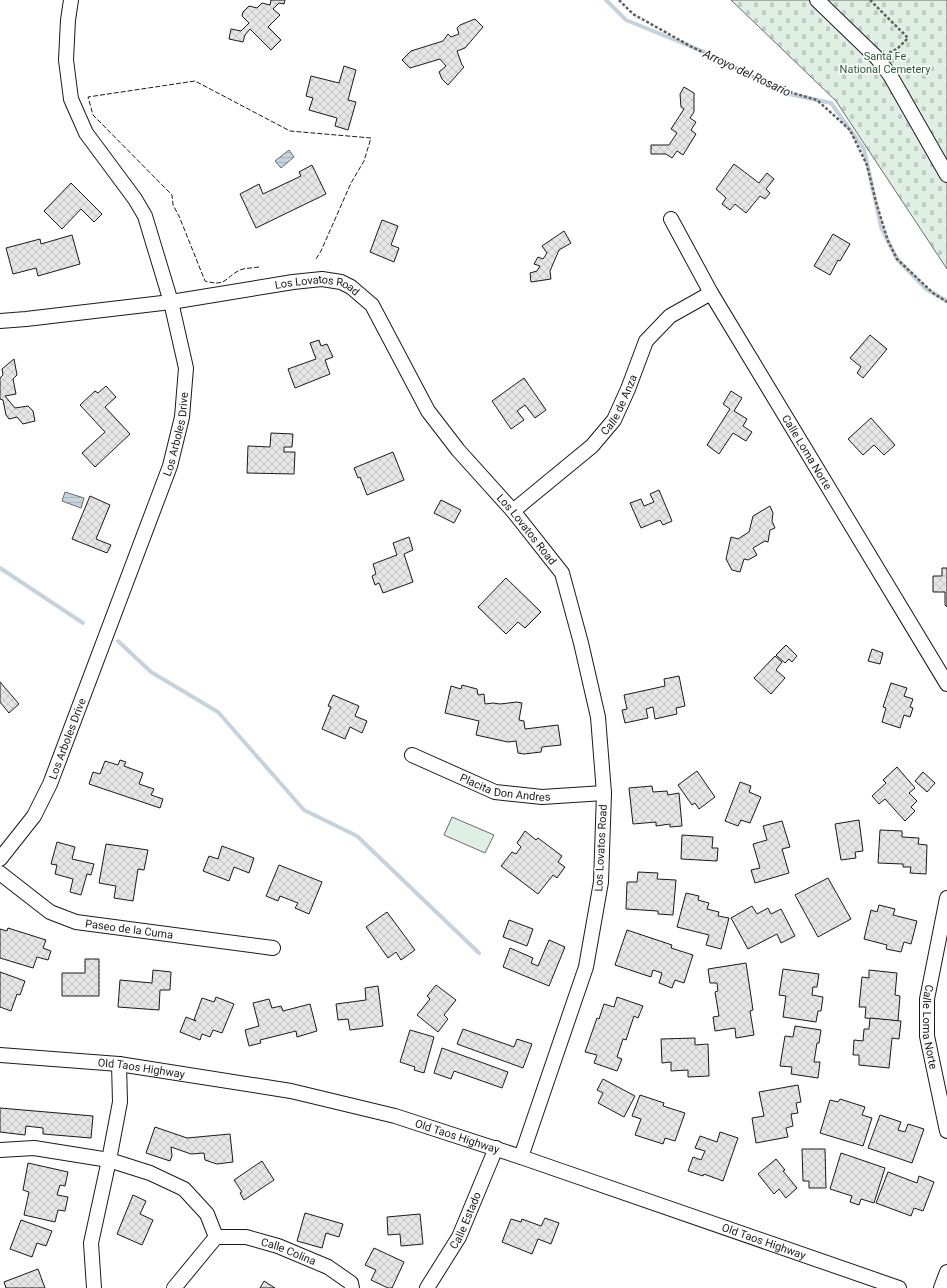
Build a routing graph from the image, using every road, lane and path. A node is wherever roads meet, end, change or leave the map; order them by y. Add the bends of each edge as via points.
1 (71, 0) edge
2 (619, 0) edge
3 (817, 0) edge
4 (870, 0) edge
5 (878, 59) junction
6 (947, 175) edge
7 (671, 219) dead end
8 (712, 293) junction
9 (171, 302) junction
10 (947, 302) edge
11 (0, 321) edge
12 (513, 511) junction
13 (947, 684) edge
14 (412, 755) dead end
15 (604, 793) junction
16 (0, 859) edge
17 (0, 873) edge
18 (947, 898) edge
19 (273, 948) dead end
20 (0, 1055) edge
21 (119, 1064) junction
22 (947, 1132) edge
23 (496, 1148) junction
24 (0, 1150) edge
25 (521, 1157) junction
26 (109, 1160) junction
27 (216, 1237) junction
28 (947, 1272) edge
29 (94, 1288) edge
30 (174, 1288) edge
31 (352, 1288) edge
32 (427, 1288) edge
33 (899, 1288) edge
34 (941, 1288) edge

1 - 9 street, Los Arboles Drive via 66,60 71,99 86,133 136,199 145,216
2 - 10 path via 633,14 692,47 776,88 817,100 850,130 867,165 888,241 897,259 933,293
3 - 5 street
4 - 5 path via 908,38 897,49
5 - 6 street via 890,75
7 - 8 street, Calle Loma Norte
8 - 12 street, Calle de Anza via 670,316 651,336 646,342 614,420 592,446
8 - 13 street, Calle Loma Norte
9 - 11 street, Los Lovatos Road
9 - 12 street, Los Lovatos Road via 322,279 352,287 372,305 428,411 458,450
9 - 16 street, Los Arboles Drive via 186,368 182,417 170,466 50,784 34,816
12 - 15 street, Los Lovatos Road via 562,573 598,717
14 - 15 street, Placita Don Andres via 495,792 542,797
15 - 25 street, Los Lovatos Road via 601,882 586,967
17 - 19 street, Paseo de la Cuma via 50,912 76,922
18 - 22 street, Calle Loma Norte via 927,999 927,1036
20 - 21 street, Old Taos Highway
21 - 23 street, Old Taos Highway via 291,1091 395,1116
21 - 26 street via 120,1102
23 - 25 street, Old Taos Highway
23 - 32 street, Calle Estado via 459,1237
24 - 26 street via 34,1148
25 - 33 street, Old Taos Highway
26 - 27 street via 150,1173 184,1189 207,1214
26 - 29 street via 91,1243
27 - 30 street
27 - 31 street, Calle Colina via 246,1237 278,1246 328,1267 351,1283
28 - 34 street

